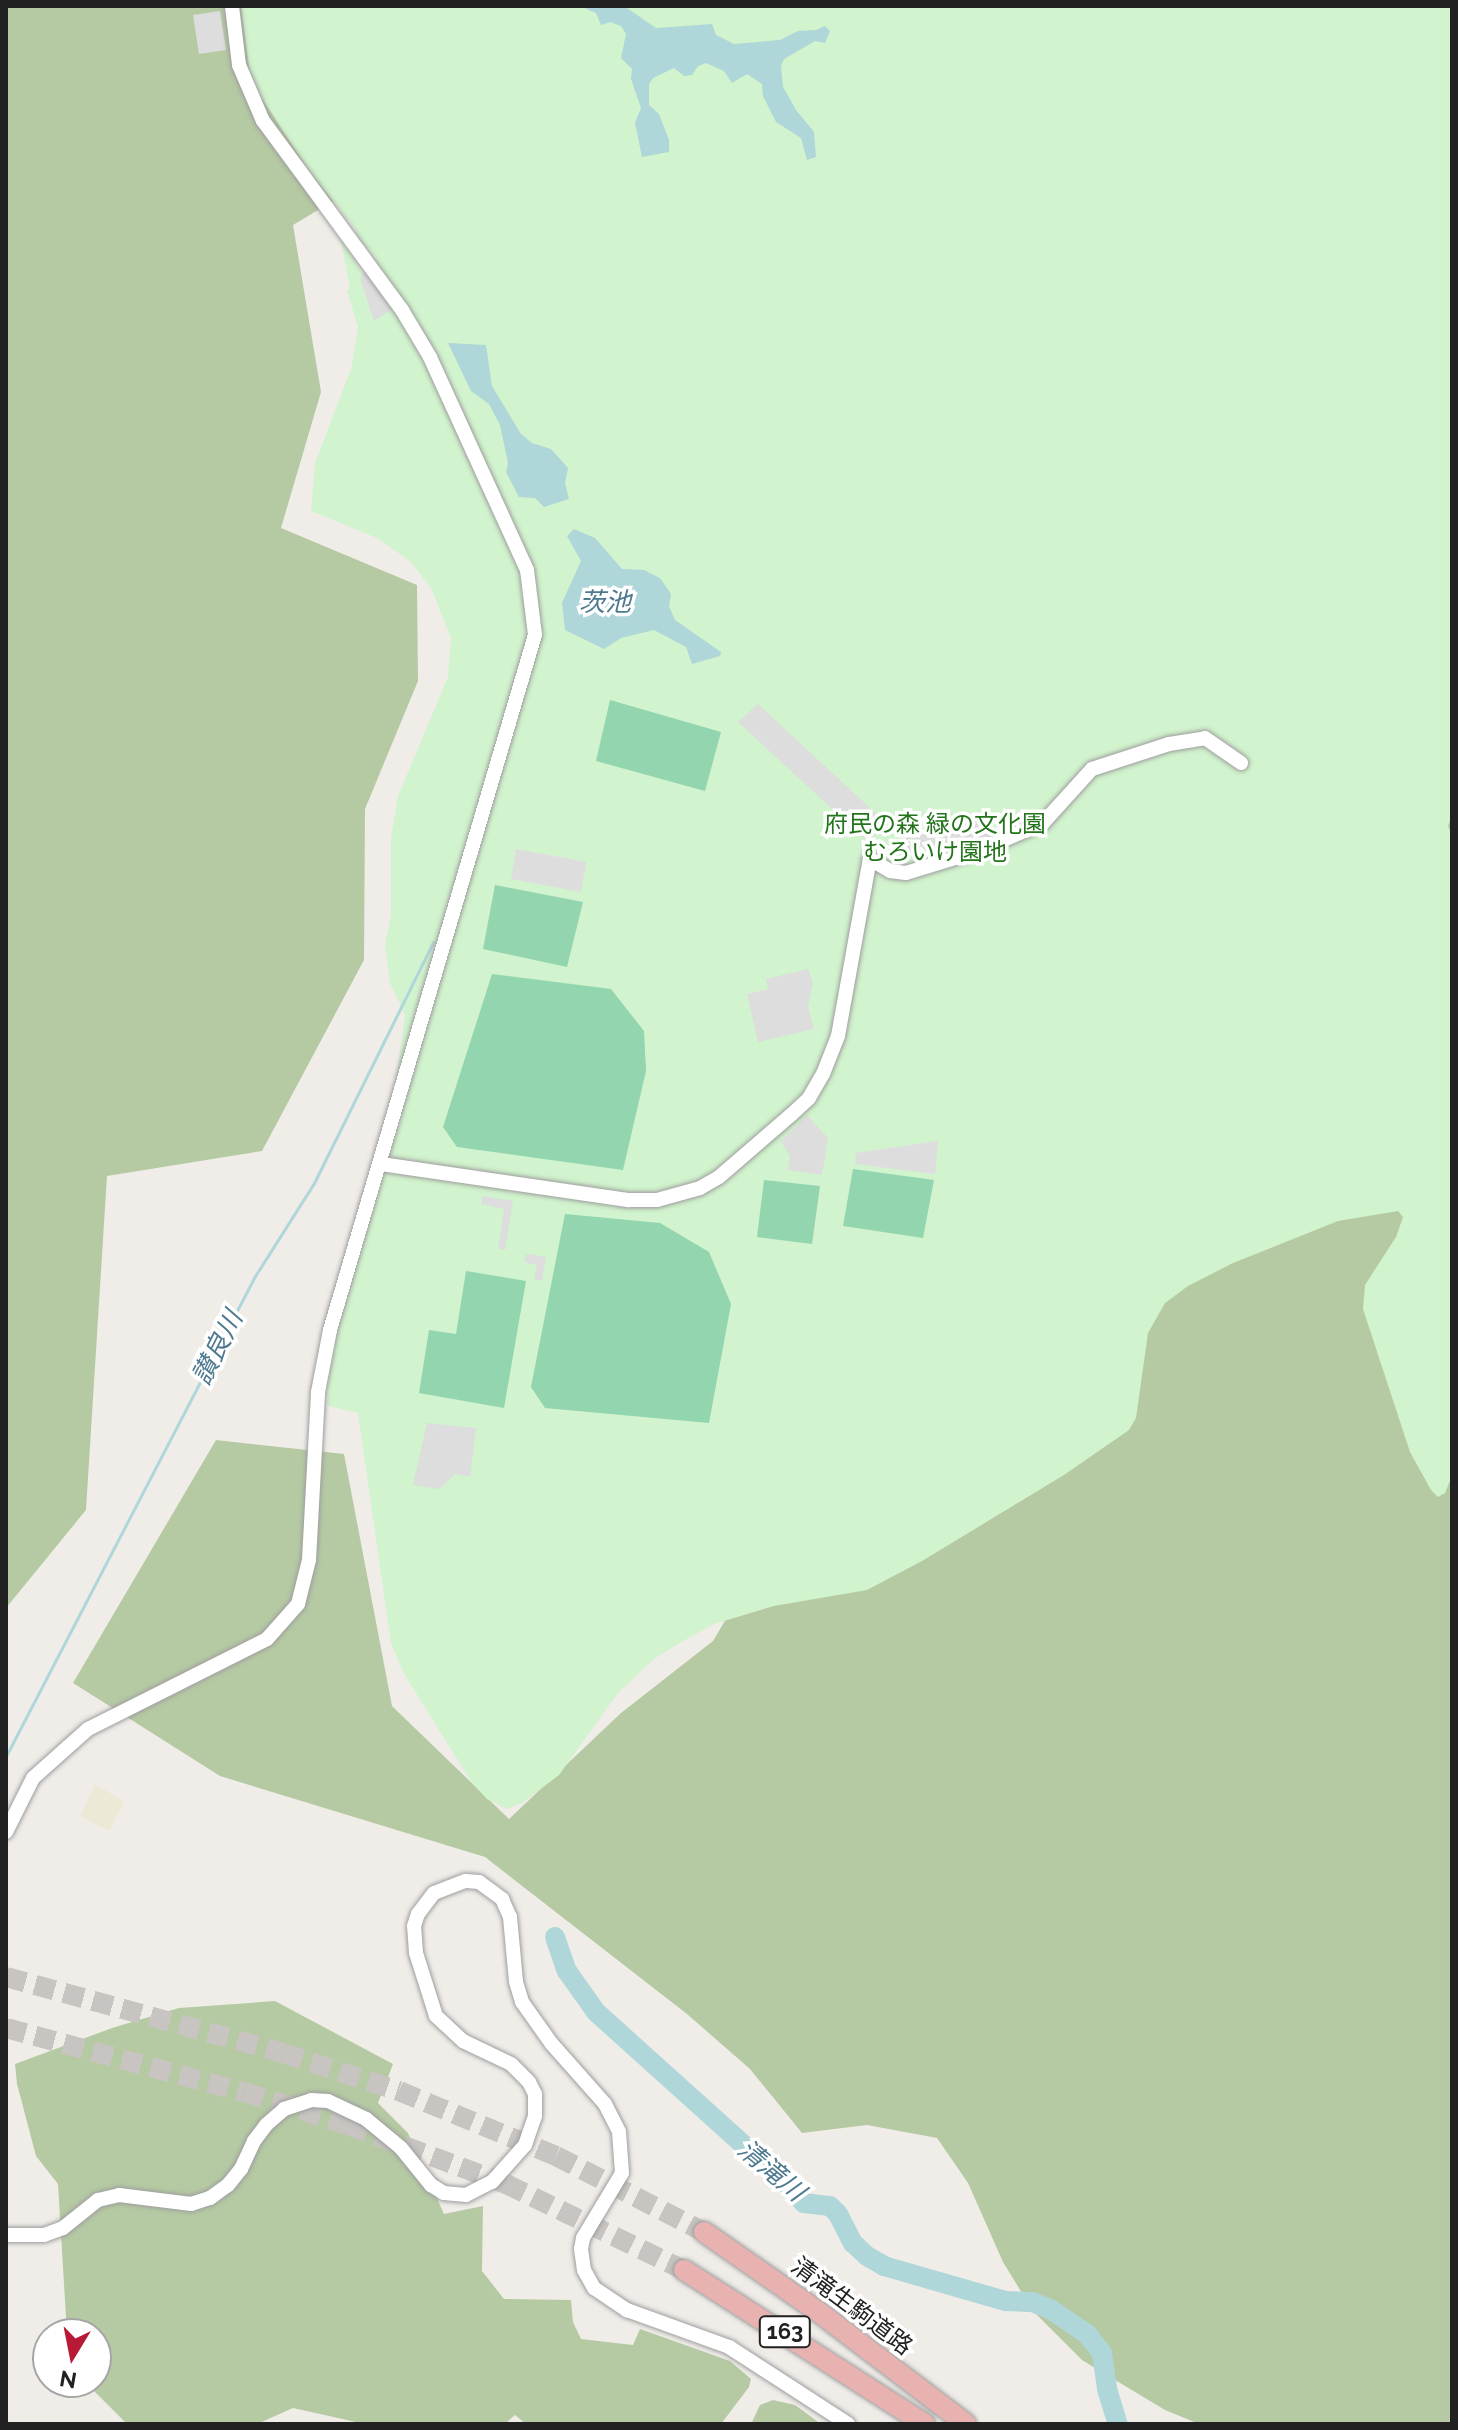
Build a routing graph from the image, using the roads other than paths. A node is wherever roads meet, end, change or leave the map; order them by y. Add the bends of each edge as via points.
1 (232, 6) edge
2 (1241, 763) dead end
3 (381, 1164) junction
4 (6, 1832) edge
5 (704, 2232) tunnel mouth
6 (6, 2235) edge
7 (684, 2270) tunnel mouth
8 (848, 2424) edge
9 (925, 2424) edge
10 (966, 2424) edge

1 - 3 street via 239,65 252,101 421,339 527,570 535,614 531,659
2 - 3 street via 1205,738 1169,744 1092,769 1043,823 978,851 906,873 870,859 838,1036 823,1074 809,1098 700,1188 657,1200 629,1200
3 - 4 street via 330,1330 318,1392 309,1560 298,1604 267,1639 88,1729 33,1778
5 - 10 highway, 清滝生駒道路 / 163
6 - 8 street via 44,2235 63,2228 98,2200 119,2195 191,2204 210,2198 241,2169 267,2124 284,2109 311,2100 328,2101 366,2119 444,2193 466,2195 492,2182 531,2133 535,2094 511,2064 443,2026 429,2000 414,1926 434,1893 466,1881 479,1882 502,1899 510,1917 522,2002 605,2104 619,2132 622,2173 581,2249 594,2288 627,2310 729,2347
7 - 9 highway, 163

